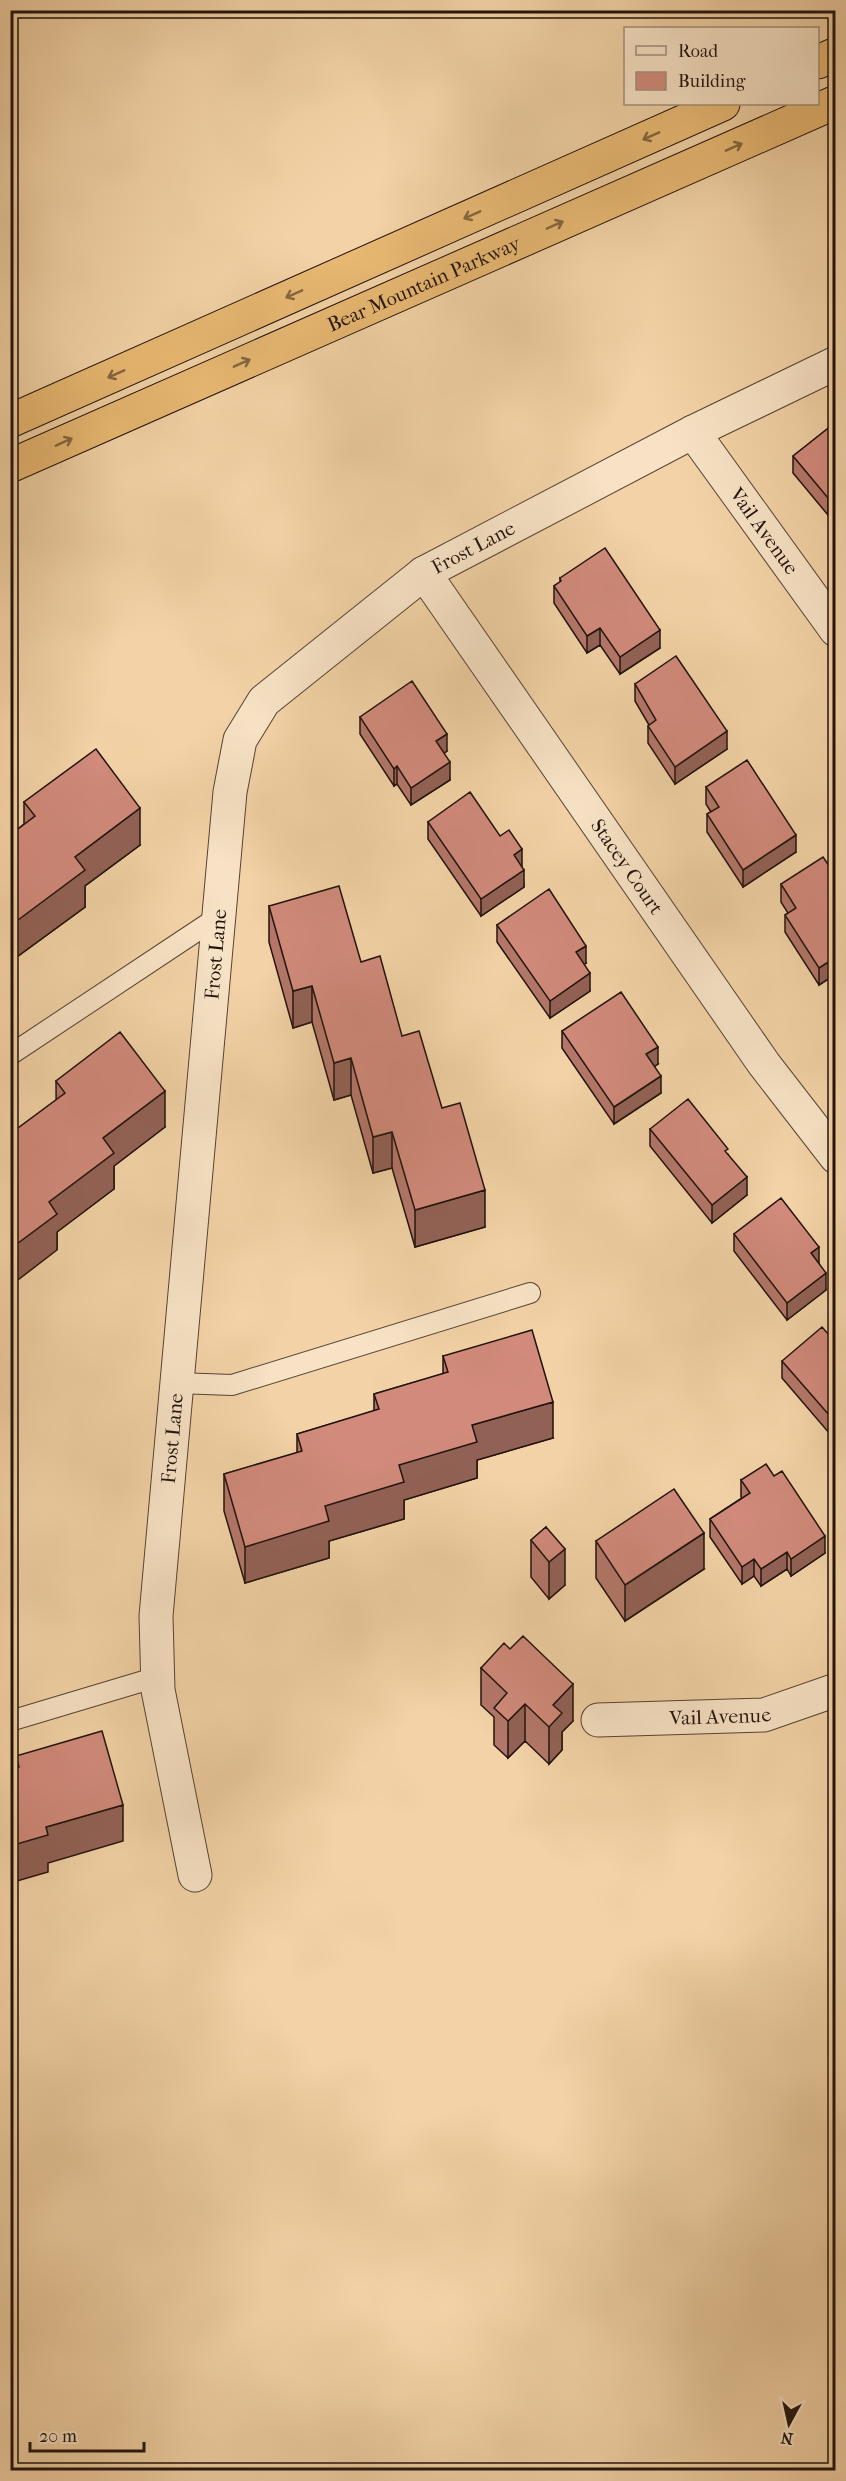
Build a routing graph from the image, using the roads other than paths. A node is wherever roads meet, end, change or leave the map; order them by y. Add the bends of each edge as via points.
1 (836, 54) edge
2 (819, 62) edge
3 (836, 102) edge
4 (721, 105) edge
5 (836, 363) edge
6 (10, 421) edge
7 (693, 432) junction
8 (10, 466) edge
9 (424, 573) junction
10 (836, 630) edge
11 (218, 917) junction
12 (10, 1055) edge
13 (836, 1157) edge
14 (530, 1293) dead end
15 (177, 1383) junction
16 (157, 1677) junction
17 (836, 1690) edge
18 (598, 1720) dead end
19 (10, 1721) edge
20 (195, 1875) dead end

1 - 2 highway
8 -> 3 highway, Bear Mountain Parkway
4 -> 6 highway
5 - 7 street, Frost Lane
7 - 9 street, Frost Lane
7 - 10 street, Vail Avenue
9 - 11 street, Frost Lane via 264,701 240,740 230,792
9 - 13 street, Stacey Court via 764,1064
11 - 12 lane
11 - 15 street, Frost Lane
14 - 15 lane via 232,1385
15 - 16 street, Frost Lane via 156,1616
16 - 19 lane
16 - 20 street, Frost Lane
17 - 18 street, Vail Avenue via 764,1714

